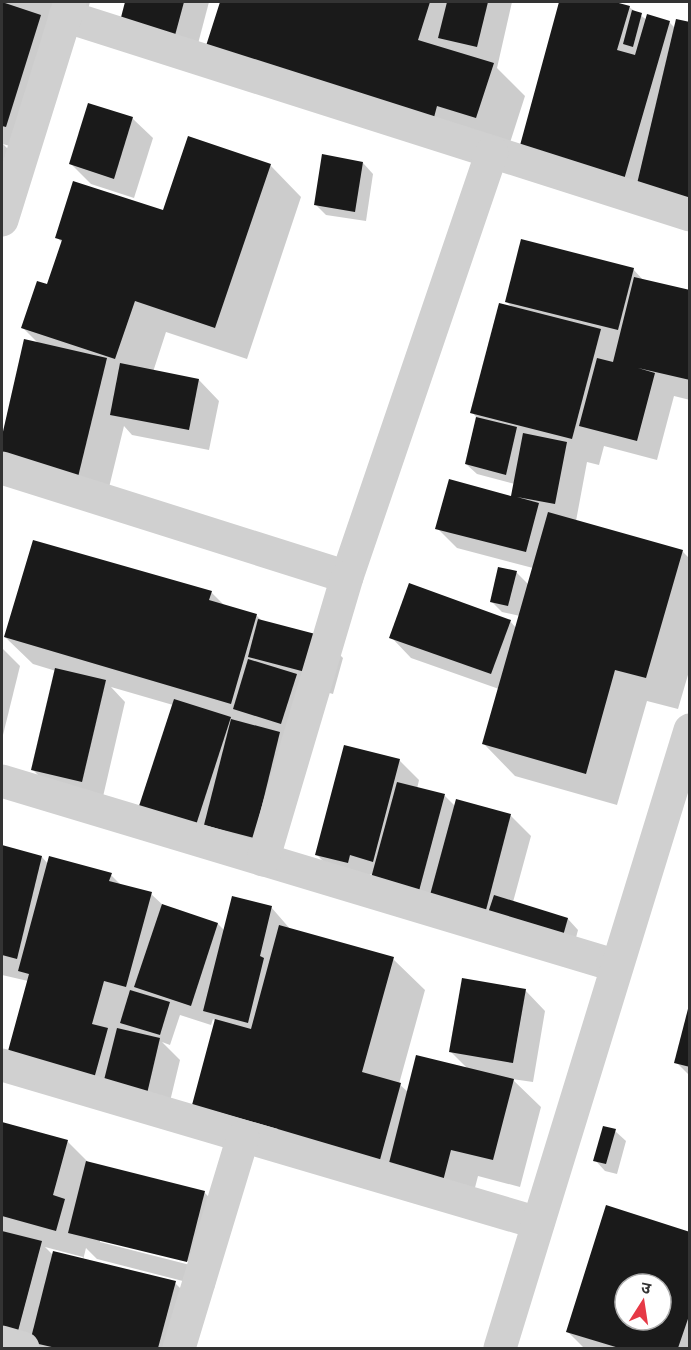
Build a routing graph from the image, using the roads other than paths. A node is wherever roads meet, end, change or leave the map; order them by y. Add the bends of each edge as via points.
1 (68, 9) edge
2 (492, 152) junction
3 (690, 215) edge
4 (2, 220) edge
5 (2, 468) edge
6 (347, 577) junction
7 (690, 730) edge
8 (2, 781) edge
9 (263, 860) junction
10 (617, 966) junction
11 (2, 1065) edge
12 (243, 1137) junction
13 (538, 1223) junction
14 (2, 1342) edge
15 (23, 1348) edge
16 (179, 1348) edge
17 (500, 1348) edge

1 - 2 street
1 - 4 street
2 - 3 street
2 - 6 street
5 - 6 street
6 - 9 street
7 - 10 street
8 - 9 street
9 - 10 street
10 - 13 street
11 - 12 street
12 - 13 street
12 - 16 street
13 - 17 street
14 - 15 street

